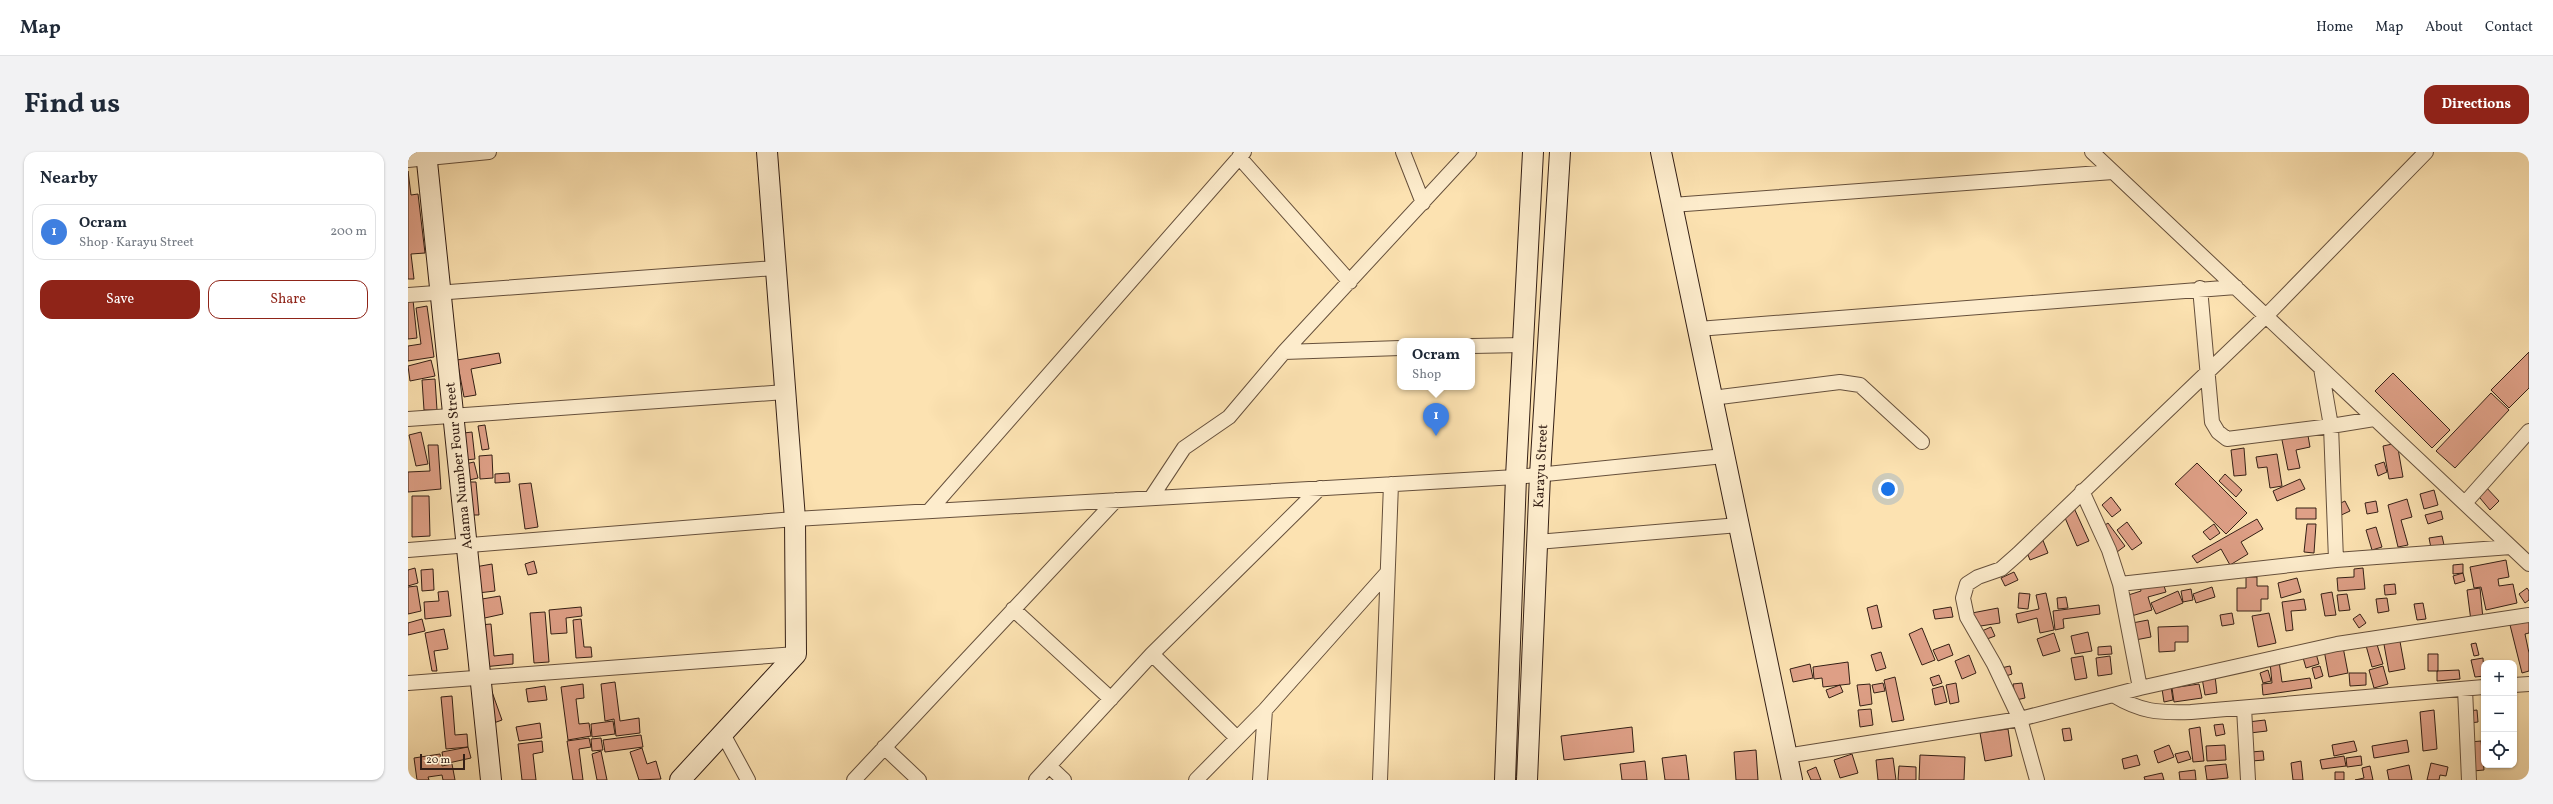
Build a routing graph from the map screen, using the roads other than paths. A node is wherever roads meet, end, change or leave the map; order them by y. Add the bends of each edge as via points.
1 (489, 152) edge
2 (767, 152) edge
3 (1403, 152) edge
4 (1469, 152) edge
5 (1533, 152) edge
6 (1560, 152) edge
7 (1661, 152) edge
8 (2092, 152) edge
9 (2426, 152) edge
10 (1242, 155) edge
11 (421, 157) edge
12 (2113, 172) junction
13 (1423, 203) junction
14 (1672, 205) junction
15 (775, 268) junction
16 (1350, 282) junction
17 (2236, 287) junction
18 (2200, 288) junction
19 (439, 292) junction
20 (408, 294) edge
21 (2266, 316) junction
22 (1698, 329) junction
23 (1523, 345) junction
24 (1475, 346) edge
25 (1397, 348) edge
26 (1284, 352) junction
27 (2321, 368) junction
28 (2209, 371) junction
29 (785, 392) junction
30 (1712, 398) junction
31 (453, 415) junction
32 (408, 419) edge
33 (2374, 419) junction
34 (2331, 426) junction
35 (2529, 432) edge
36 (1922, 442) dead end
37 (1724, 456) junction
38 (1540, 474) junction
39 (1516, 477) junction
40 (1391, 484) junction
41 (1320, 488) junction
42 (2082, 491) junction
43 (1151, 498) junction
44 (1116, 500) junction
45 (2465, 503) junction
46 (929, 511) junction
47 (795, 519) junction
48 (1739, 525) junction
49 (1537, 542) junction
50 (466, 546) junction
51 (2511, 547) junction
52 (408, 550) edge
53 (2336, 560) junction
54 (2529, 564) edge
55 (1386, 574) junction
56 (2120, 584) junction
57 (1013, 609) junction
58 (2529, 615) edge
59 (796, 654) junction
60 (1152, 654) junction
61 (480, 678) junction
62 (408, 683) edge
63 (2529, 684) edge
64 (2517, 685) edge
65 (2481, 687) edge
66 (2140, 688) junction
67 (2465, 689) junction
68 (2113, 695) junction
69 (1111, 699) junction
70 (2244, 708) junction
71 (1265, 710) junction
72 (2020, 719) junction
73 (723, 734) junction
74 (1237, 738) junction
75 (884, 747) junction
76 (1786, 756) junction
77 (1049, 766) junction
78 (491, 780) edge
79 (680, 780) edge
80 (748, 780) edge
81 (854, 780) edge
82 (919, 780) edge
83 (1036, 780) edge
84 (1064, 780) edge
85 (1196, 780) edge
86 (1260, 780) edge
87 (1380, 780) edge
88 (1505, 780) edge
89 (1527, 780) edge
90 (1792, 780) edge
91 (2037, 780) edge
92 (2248, 780) edge
93 (2469, 780) edge

1 - 11 street
2 - 15 street
3 - 13 street
4 - 13 street
5 - 23 street, Karayu Street
6 - 38 street, Karayu Street
7 - 14 street
8 - 12 street
9 - 21 street
10 - 16 street
10 - 46 street
11 - 19 street, Adama Number Four Street
12 - 14 street
12 - 17 street
13 - 16 street
14 - 22 street
15 - 19 street
15 - 29 street
16 - 26 street
17 - 18 street
17 - 21 street
18 - 22 street
18 - 28 street
19 - 20 street
19 - 31 street, Adama Number Four Street
21 - 27 street
21 - 28 street
22 - 30 street
23 - 24 street
23 - 39 street, Karayu Street
25 - 26 street
26 - 43 street via 1229,417 1184,448
27 - 33 street
27 - 34 street
28 - 34 street via 2212,422 2218,432 2227,439
28 - 42 street
29 - 31 street
29 - 47 street
30 - 36 street via 1840,382 1860,385
30 - 37 street
31 - 32 street
31 - 50 street, Adama Number Four Street
33 - 34 street
33 - 45 street
34 - 53 street
35 - 45 street
37 - 38 street
37 - 48 street
38 - 39 street
38 - 49 street, Karayu Street
39 - 40 street
39 - 88 street, Karayu Street
40 - 41 street
40 - 55 street
41 - 43 street
41 - 60 street
42 - 56 street via 2109,550
42 - 72 street via 2001,568 1967,584 1963,598 1967,617 1994,664
43 - 44 street
44 - 46 street
44 - 57 street
45 - 51 street
46 - 47 street
47 - 50 street
47 - 59 street
48 - 49 street
48 - 76 street
49 - 89 street, Karayu Street
50 - 52 street
50 - 61 street, Adama Number Four Street
51 - 53 street
51 - 54 street
53 - 56 street
55 - 71 street
55 - 87 street
56 - 66 street
57 - 69 street
57 - 75 street
58 - 66 street via 2336,644
59 - 61 street
59 - 73 street
60 - 69 street
60 - 74 street
61 - 62 street
61 - 78 street, Adama Number Four Street
63 - 64 street
65 - 67 street
66 - 68 street
67 - 70 street
67 - 93 street
68 - 70 street via 2132,706 2156,713
68 - 72 street
69 - 77 street
70 - 92 street
71 - 74 street
71 - 86 street
72 - 76 street
72 - 91 street
73 - 79 street
73 - 80 street
74 - 85 street
75 - 81 street
75 - 82 street
76 - 90 street
77 - 83 street
77 - 84 street

